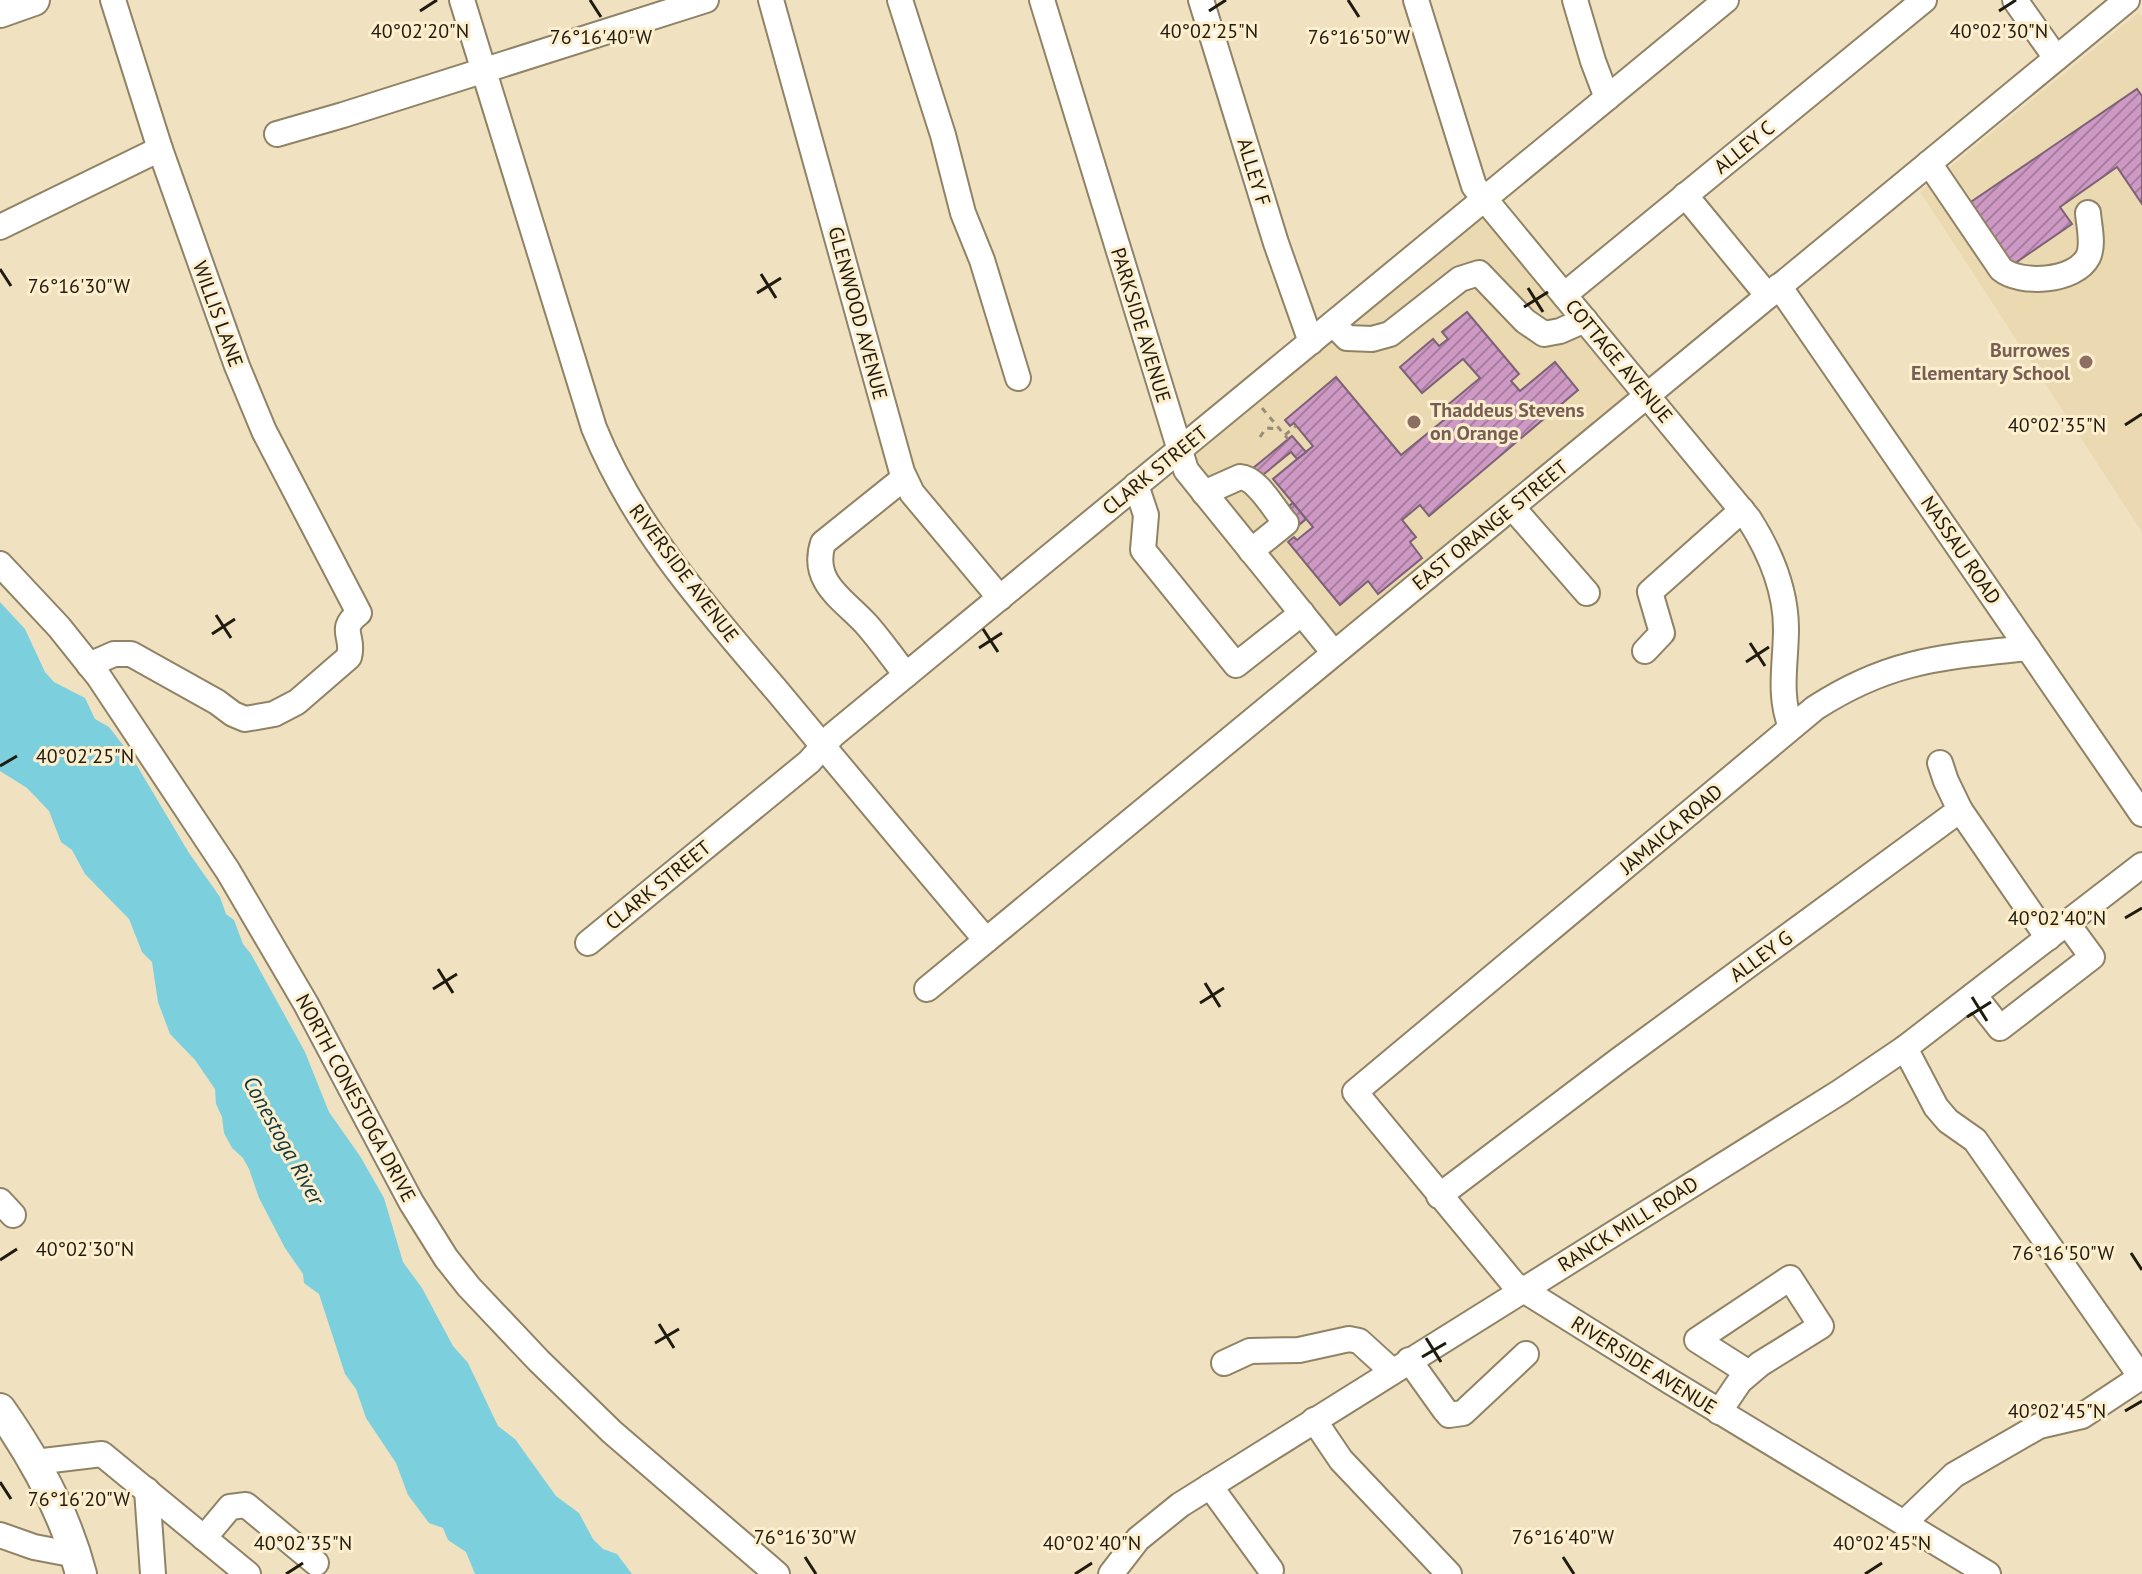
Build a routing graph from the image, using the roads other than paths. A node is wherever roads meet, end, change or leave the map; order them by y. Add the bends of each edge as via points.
1 (34, 0) edge
2 (113, 0) edge
3 (462, 0) edge
4 (706, 0) edge
5 (771, 0) edge
6 (900, 0) edge
7 (1042, 0) edge
8 (1201, 0) edge
9 (1416, 0) edge
10 (1575, 0) edge
11 (1726, 0) edge
12 (1924, 0) edge
13 (2015, 0) edge
14 (2127, 0) edge
15 (0, 12) edge
16 (2056, 58) junction
17 (483, 70) junction
18 (1607, 98) junction
19 (277, 134) dead end
20 (160, 149) junction
21 (1929, 163) junction
22 (1685, 195) junction
23 (1485, 199) junction
24 (2088, 213) dead end
25 (0, 227) edge
26 (1774, 291) junction
27 (1564, 295) junction
28 (1585, 320) junction
29 (1340, 331) junction
30 (1311, 342) junction
31 (1018, 378) dead end
32 (1647, 395) junction
33 (1180, 450) junction
34 (904, 478) junction
35 (1136, 485) junction
36 (1204, 493) junction
37 (1513, 508) junction
38 (1742, 510) junction
39 (1251, 551) junction
40 (0, 564) edge
41 (1587, 593) dead end
42 (1000, 598) junction
43 (1302, 613) junction
44 (2028, 648) junction
45 (1645, 651) dead end
46 (1334, 653) junction
47 (89, 665) junction
48 (906, 675) junction
49 (1791, 727) junction
50 (823, 746) junction
51 (1940, 763) dead end
52 (1960, 810) junction
53 (2142, 814) edge
54 (2142, 865) edge
55 (2057, 931) junction
56 (986, 940) junction
57 (588, 943) dead end
58 (927, 989) dead end
59 (1974, 995) junction
60 (1905, 1048) junction
61 (1355, 1092) joint
62 (1439, 1196) junction
63 (1523, 1290) junction
64 (1526, 1354) dead end
65 (1224, 1363) dead end
66 (1401, 1366) junction
67 (1749, 1373) junction
68 (2142, 1377) edge
69 (0, 1409) edge
70 (1719, 1412) junction
71 (1314, 1420) junction
72 (35, 1462) junction
73 (1210, 1486) junction
74 (147, 1490) junction
75 (1904, 1523) junction
76 (0, 1535) edge
77 (204, 1538) junction
78 (316, 1563) dead end
79 (79, 1565) edge
80 (1271, 1570) dead end
81 (153, 1574) edge
82 (248, 1574) edge
83 (777, 1574) edge
84 (1111, 1574) edge
85 (1449, 1574) edge
86 (1988, 1574) edge

1 - 15 main road
2 - 20 street, WILLIS LANE
3 - 17 street, RIVERSIDE AVENUE
4 - 17 street
5 - 34 street, GLENWOOD AVENUE
6 - 31 street
7 - 33 street, PARKSIDE AVENUE
8 - 30 street, ALLEY F
9 - 23 street, COTTAGE AVENUE via 1471,181
10 - 18 street
11 - 18 street, CLARK STREET
12 - 22 street, ALLEY C
13 - 16 street
14 - 16 street, EAST ORANGE STREET
16 - 21 street, EAST ORANGE STREET
17 - 19 street
17 - 50 street, RIVERSIDE AVENUE via 609,464 654,540
18 - 23 street, CLARK STREET
20 - 25 street
20 - 47 street, WILLIS LANE via 259,418 359,613 346,628 349,657 297,702 274,714 245,719 233,714 131,654 114,654
21 - 24 street via 2008,275 2044,279 2082,264 2090,249
21 - 26 street, EAST ORANGE STREET
22 - 26 street, NASSAU ROAD
22 - 27 street, ALLEY C
23 - 27 street, COTTAGE AVENUE
23 - 29 street, CLARK STREET
26 - 32 street, EAST ORANGE STREET
26 - 44 street, NASSAU ROAD
27 - 28 street, COTTAGE AVENUE
28 - 29 street via 1544,334 1479,273 1460,279 1390,334 1372,339
28 - 32 street, COTTAGE AVENUE
29 - 30 street, CLARK STREET
30 - 33 street, CLARK STREET
32 - 37 street, EAST ORANGE STREET
32 - 38 street, COTTAGE AVENUE
33 - 35 street, CLARK STREET
33 - 36 street, PARKSIDE AVENUE via 1186,470
34 - 42 street, GLENWOOD AVENUE
34 - 48 street via 823,543 819,556 829,589 864,622
35 - 42 street, CLARK STREET
35 - 43 street via 1146,515 1143,550 1236,665
36 - 39 street, PARKSIDE AVENUE
36 - 39 street via 1240,477 1253,482 1286,523
37 - 41 street
37 - 46 street, EAST ORANGE STREET
38 - 45 street via 1650,592 1662,633
38 - 49 street, COTTAGE AVENUE via 1765,543 1780,583 1786,628 1782,683
39 - 43 street, PARKSIDE AVENUE
40 - 47 street, NORTH CONESTOGA DRIVE
42 - 48 street, CLARK STREET
43 - 46 street, PARKSIDE AVENUE
44 - 49 street, JAMAICA ROAD via 1907,664 1842,690
44 - 53 street, NASSAU ROAD
46 - 56 street, EAST ORANGE STREET
47 - 83 street, NORTH CONESTOGA DRIVE via 267,935 446,1258 498,1320 612,1432
48 - 50 street, CLARK STREET
49 - 61 street, JAMAICA ROAD
50 - 56 street, RIVERSIDE AVENUE
50 - 57 street, CLARK STREET
51 - 52 street
52 - 55 street
52 - 62 street, ALLEY G
54 - 55 street, RANCK MILL ROAD
55 - 59 street, RANCK MILL ROAD
55 - 59 street via 2092,957 2000,1028
56 - 58 street, EAST ORANGE STREET
59 - 60 street, RANCK MILL ROAD
60 - 63 street, RANCK MILL ROAD
60 - 68 street via 1936,1107 1975,1140
61 - 62 street, RIVERSIDE AVENUE
62 - 63 street, RIVERSIDE AVENUE via 1506,1278
63 - 66 street, RANCK MILL ROAD
63 - 70 street, RIVERSIDE AVENUE
64 - 66 street via 1456,1415 1449,1415
65 - 66 street via 1250,1351 1299,1350 1349,1339
66 - 71 street, RANCK MILL ROAD
67 - 67 street via 1821,1326 1790,1278 1697,1340
67 - 70 street
68 - 75 street via 2082,1416 2039,1426 1954,1475
69 - 72 main road
70 - 75 street, RIVERSIDE AVENUE
71 - 73 street, RANCK MILL ROAD
71 - 85 street via 1341,1460
72 - 74 street via 102,1454
72 - 79 main road via 54,1495
73 - 80 street
73 - 84 street, RANCK MILL ROAD via 1151,1527
74 - 77 street
74 - 81 street
75 - 86 street, RIVERSIDE AVENUE
76 - 79 street
77 - 78 street via 230,1507 246,1505
77 - 82 street

